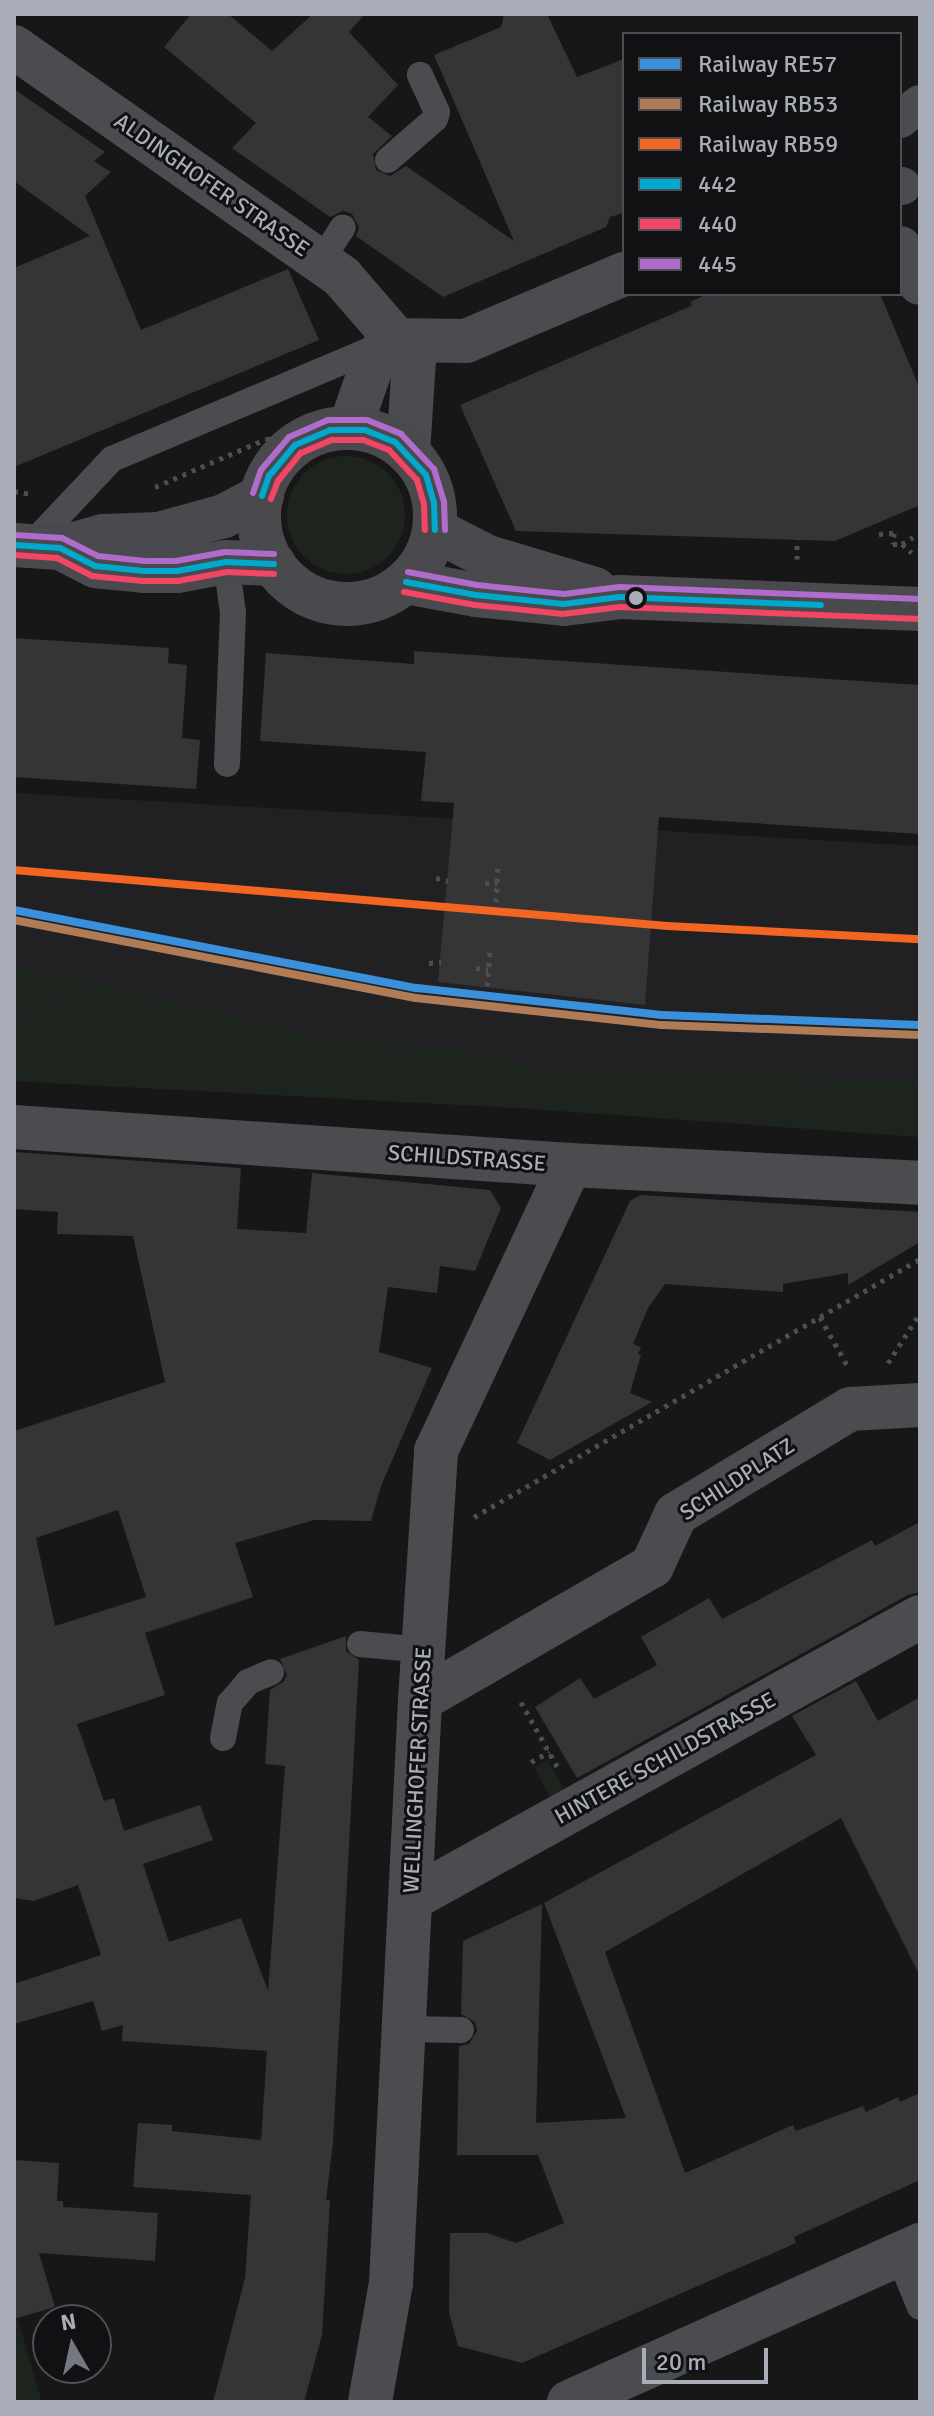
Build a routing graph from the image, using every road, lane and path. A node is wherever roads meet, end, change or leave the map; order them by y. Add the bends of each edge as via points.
1 (17, 56) edge
2 (420, 75) dead end
3 (920, 104) edge
4 (902, 118) edge
5 (388, 160) dead end
6 (902, 252) edge
7 (622, 275) edge
8 (920, 283) edge
9 (393, 340) junction
10 (350, 428) junction
11 (408, 452) junction
12 (262, 496) junction
13 (435, 530) junction
14 (879, 534) dead end
15 (913, 537) dead end
16 (797, 539) dead end
17 (902, 544) junction
18 (35, 546) edge
19 (912, 553) dead end
20 (797, 559) dead end
21 (226, 562) junction
22 (274, 564) junction
23 (406, 582) junction
24 (620, 597) junction
25 (920, 609) edge
26 (227, 764) dead end
27 (498, 865) dead end
28 (436, 878) dead end
29 (448, 881) dead end
30 (485, 883) dead end
31 (497, 884) junction
32 (496, 902) dead end
33 (490, 950) dead end
34 (441, 962) dead end
35 (429, 963) dead end
36 (476, 968) dead end
37 (488, 969) junction
38 (487, 986) dead end
39 (14, 1127) edge
40 (570, 1165) junction
41 (920, 1183) edge
42 (920, 1259) edge
43 (820, 1317) junction
44 (850, 1372) dead end
45 (920, 1405) edge
46 (430, 1542) junction
47 (920, 1617) edge
48 (360, 1644) dead end
49 (423, 1650) junction
50 (271, 1672) dead end
51 (420, 1700) junction
52 (521, 1702) dead end
53 (223, 1738) dead end
54 (549, 1752) junction
55 (531, 1762) dead end
56 (578, 1806) junction
57 (411, 1899) junction
58 (404, 2029) junction
59 (461, 2030) dead end
60 (909, 2250) edge
61 (920, 2307) edge
62 (370, 2402) edge
63 (569, 2402) edge

1 - 9 street, ALDINGHOFER STRASSE via 332,244 342,277
2 - 5 lane via 437,112 435,119
3 - 4 street
6 - 8 street
7 - 9 street via 466,341
9 - 10 street via 374,359
9 - 11 street, ALDINGHOFER STRASSE via 414,360
9 - 18 lane via 112,459
10 - 11 main road via 381,435
10 - 12 main road via 295,445 275,467
11 - 13 main road via 426,475
12 - 18 main road via 193,527
12 - 22 main road via 263,542
13 - 23 main road via 423,562
13 - 24 main road via 488,557
14 - 17 path via 894,533 893,544
15 - 17 path
16 - 20 path
17 - 19 path
18 - 21 main road via 95,566 144,571
21 - 22 main road
21 - 26 lane via 233,613
22 - 23 main road via 303,593 333,604 364,603
23 - 24 main road via 564,604
24 - 25 main road
27 - 31 path
28 - 29 path
30 - 31 path
31 - 32 path
33 - 37 path
34 - 35 path
36 - 37 path
37 - 38 path
39 - 40 street, SCHILDSTRASSE
40 - 41 street, SCHILDSTRASSE
40 - 46 street, WELLINGHOFER STRASSE via 436,1451
42 - 43 path
43 - 44 path
43 - 46 path
45 - 51 street, SCHILDPLATZ via 850,1409 676,1514 652,1566
46 - 49 street, WELLINGHOFER STRASSE
47 - 56 street, HINTERE SCHILDSTRASSE
48 - 49 lane
49 - 51 street, WELLINGHOFER STRASSE
50 - 53 lane via 248,1682 230,1703
51 - 57 street, WELLINGHOFER STRASSE
52 - 54 path
54 - 55 path
54 - 56 path
56 - 57 street, HINTERE SCHILDSTRASSE
57 - 58 street, WELLINGHOFER STRASSE
58 - 59 lane
58 - 62 street, WELLINGHOFER STRASSE via 391,2283
60 - 61 lane
60 - 63 street

